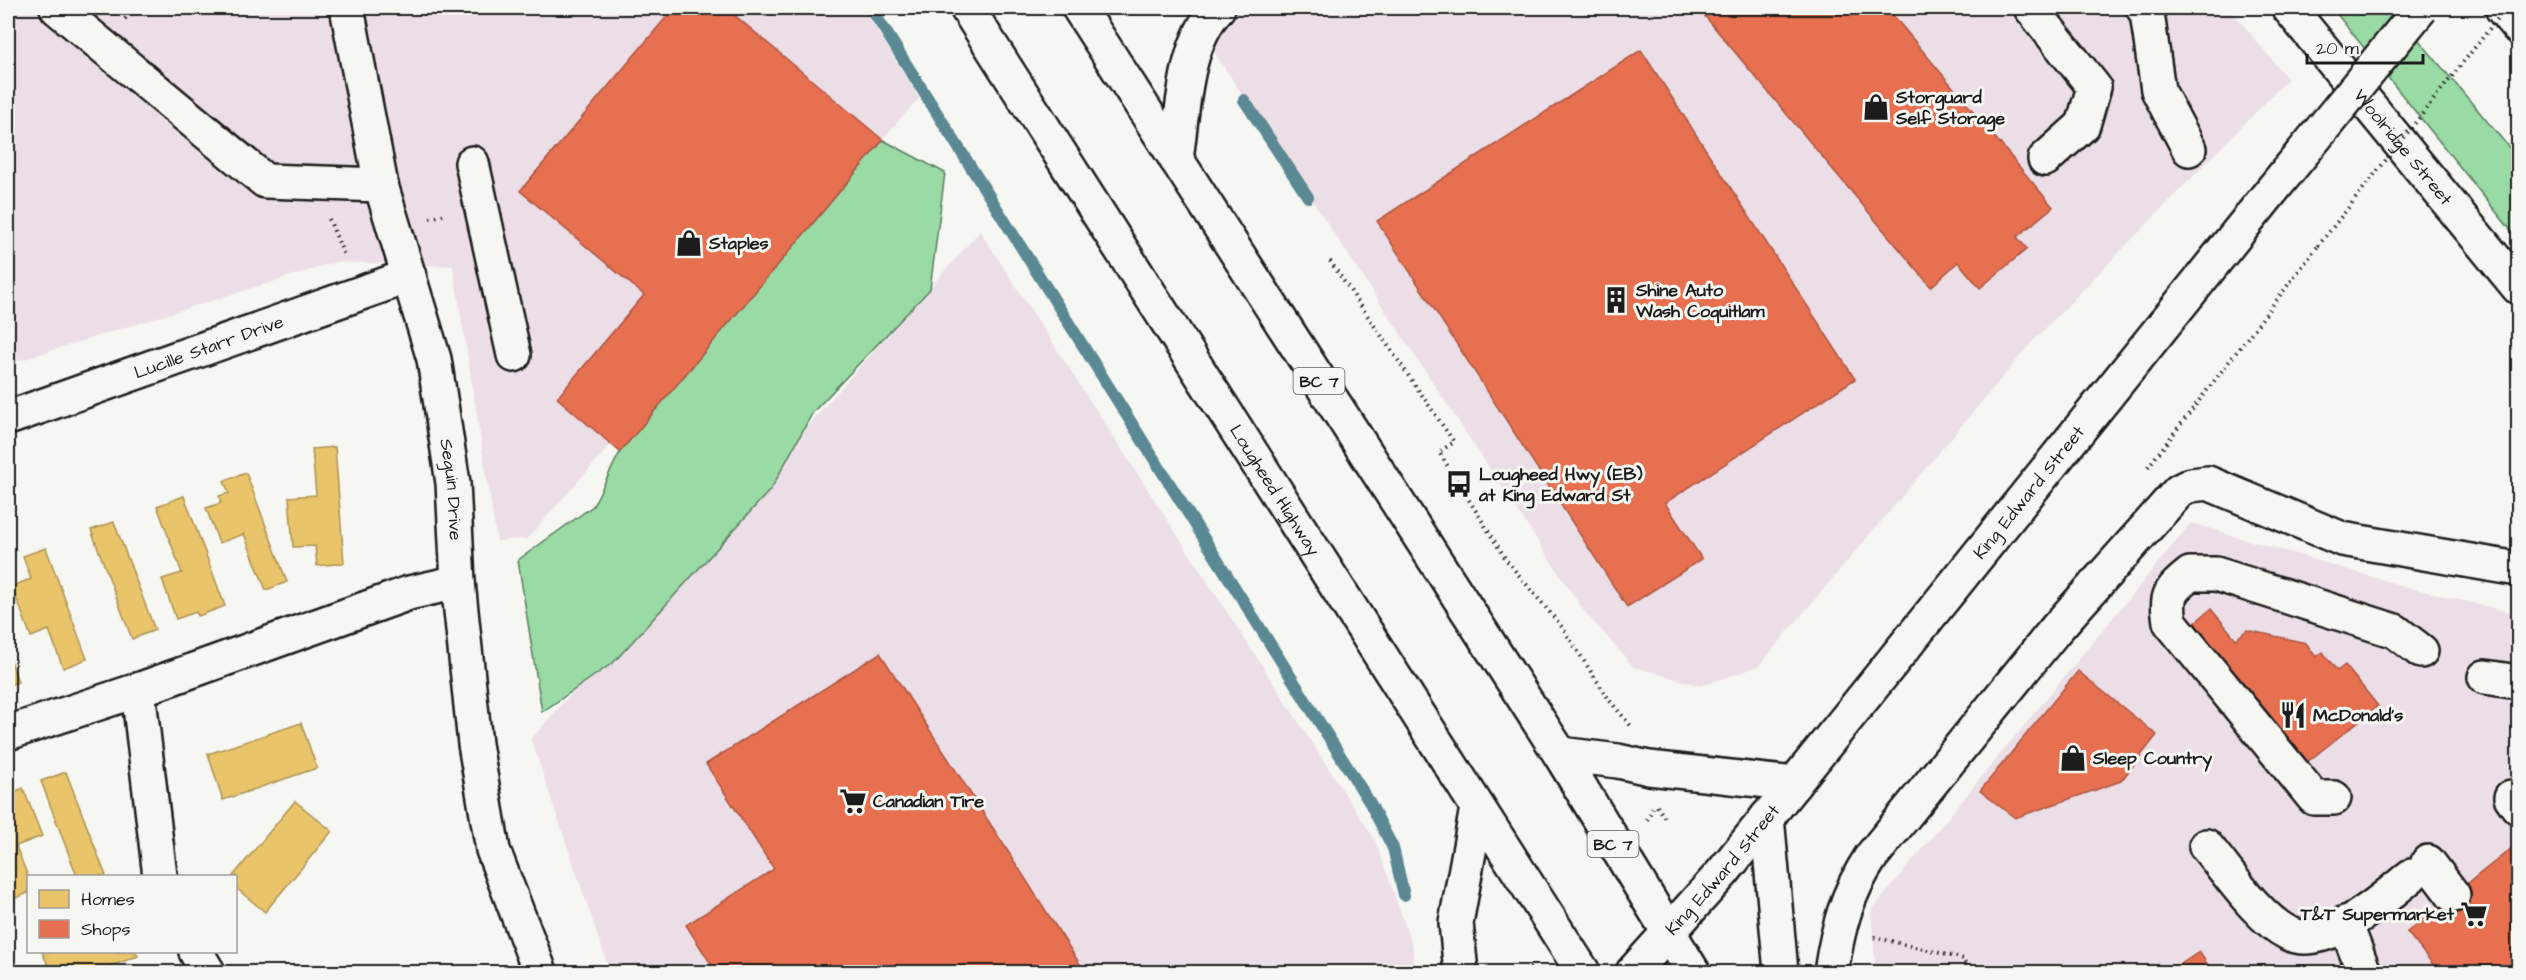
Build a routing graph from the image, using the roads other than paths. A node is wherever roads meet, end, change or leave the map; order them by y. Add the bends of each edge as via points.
1 (57, 8) edge
2 (347, 8) edge
3 (967, 8) edge
4 (1079, 8) edge
5 (1218, 8) edge
6 (2031, 8) edge
7 (2143, 8) edge
8 (2289, 8) edge
9 (2421, 8) edge
10 (2504, 8) edge
11 (2518, 27) edge
12 (2188, 149) dead end
13 (1176, 159) junction
14 (2045, 159) dead end
15 (472, 163) dead end
16 (381, 185) junction
17 (409, 276) junction
18 (2518, 287) edge
19 (514, 355) dead end
20 (8, 418) edge
21 (2518, 569) edge
22 (458, 582) junction
23 (2278, 616) dead end
24 (2485, 677) dead end
25 (2518, 682) edge
26 (138, 690) junction
27 (8, 733) edge
28 (1560, 754) junction
29 (1794, 784) junction
30 (2334, 798) dead end
31 (1477, 808) junction
32 (1767, 817) junction
33 (2206, 846) dead end
34 (160, 875) edge
35 (2453, 895) dead end
36 (2345, 923) junction
37 (1668, 933) junction
38 (540, 972) edge
39 (1461, 972) edge
40 (1583, 972) edge
41 (1633, 972) edge
42 (1693, 972) edge
43 (1781, 972) edge
44 (1831, 972) edge
45 (2364, 972) edge

1 - 16 main road via 265,181
2 - 16 main road, Seguin Drive
3 - 31 main road, Lougheed Highway
4 - 13 main road, BC 7
5 - 13 main road via 1193,49
6 - 14 main road via 2094,87 2083,125
7 - 12 main road via 2147,13 2158,90
8 - 18 main road, Woolridge Street
9 - 29 main road, King Edward Street, bridge
10 - 11 main road
13 - 28 main road, BC 7
15 - 19 main road
16 - 17 main road, Seguin Drive
17 - 20 main road, Lucille Starr Drive
17 - 22 main road, Seguin Drive via 436,370 453,483
21 - 44 main road via 2342,539 2208,483 2179,490 2056,629 1871,857 1845,904
22 - 26 main road via 409,593
22 - 38 main road, Seguin Drive via 475,744 493,850
23 - 30 main road via 2387,649 2421,651 2395,631 2216,574 2190,574 2175,586 2167,600 2170,622 2314,798
24 - 25 main road
26 - 27 main road
26 - 34 main road
28 - 29 main road
28 - 37 main road, BC 7
29 - 32 main road, King Edward Street
31 - 39 main road via 1456,923
31 - 40 main road, Lougheed Highway
32 - 37 main road, King Edward Street
32 - 43 main road
33 - 36 main road via 2268,919 2289,934 2317,937
35 - 36 main road via 2419,869 2378,904
36 - 45 main road
37 - 41 main road, King Edward Street
37 - 42 main road, BC 7

